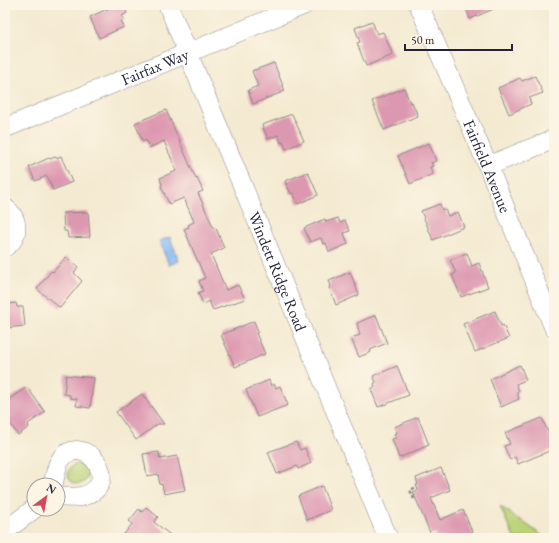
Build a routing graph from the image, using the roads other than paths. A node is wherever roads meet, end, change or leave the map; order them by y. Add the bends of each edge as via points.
1 (168, 5) edge
2 (304, 5) edge
3 (419, 5) edge
4 (187, 53) junction
5 (5, 128) edge
6 (554, 139) edge
7 (488, 166) junction
8 (5, 208) edge
9 (5, 247) edge
10 (554, 328) edge
11 (55, 477) edge
12 (66, 497) edge
13 (26, 514) edge
14 (5, 531) edge
15 (388, 538) edge

1 - 4 street, Windett Ridge Road
2 - 4 street, Fairfax Way
3 - 7 street, Fairfield Avenue
4 - 5 street, Fairfax Way
4 - 15 street, Windett Ridge Road
6 - 7 street
7 - 10 street, Fairfield Avenue
8 - 9 street via 13,216 16,228 12,240
11 - 12 street via 61,458 72,452 86,452 100,466 100,480 92,492 81,497
13 - 14 street

